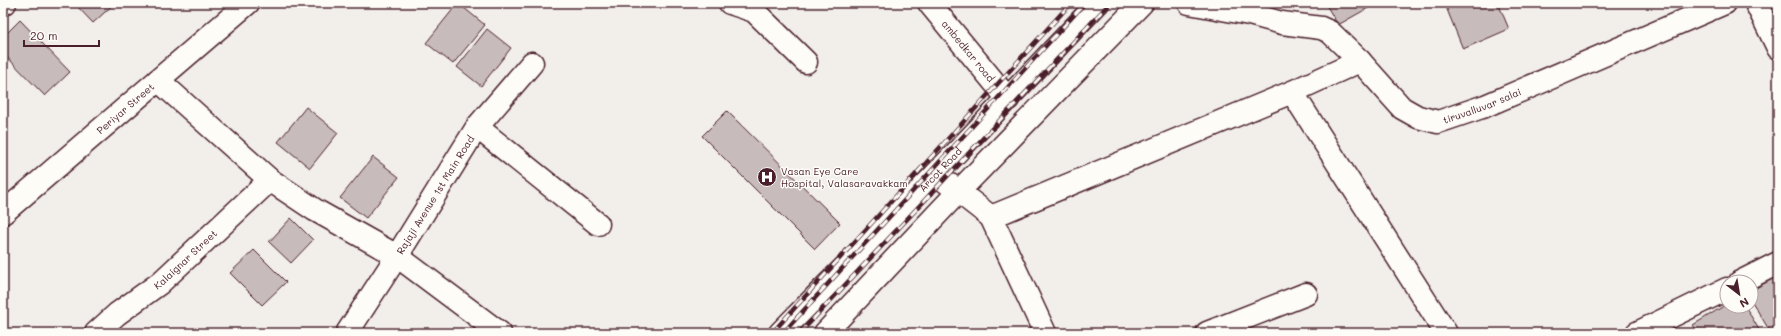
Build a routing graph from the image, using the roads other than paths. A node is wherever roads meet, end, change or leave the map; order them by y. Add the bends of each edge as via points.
1 (248, 3) edge
2 (730, 3) edge
3 (930, 3) edge
4 (1098, 3) edge
5 (1142, 3) edge
6 (1189, 3) edge
7 (1725, 3) edge
8 (1756, 3) edge
9 (1778, 48) edge
10 (1360, 61) junction
11 (806, 62) dead end
12 (532, 63) dead end
13 (158, 80) junction
14 (1292, 92) junction
15 (1008, 99) junction
16 (477, 127) junction
17 (936, 174) junction
18 (270, 180) junction
19 (959, 191) junction
20 (3, 213) edge
21 (991, 217) junction
22 (598, 224) dead end
23 (397, 256) junction
24 (1778, 264) edge
25 (1757, 274) edge
26 (1719, 293) edge
27 (1306, 294) dead end
28 (96, 333) edge
29 (347, 333) edge
30 (500, 333) edge
31 (780, 333) edge
32 (825, 333) edge
33 (1045, 333) edge
34 (1207, 333) edge
35 (1446, 333) edge
36 (1637, 333) edge

1 - 13 street, Periyar Street
2 - 11 street via 754,11
3 - 15 street, ambedkar road
4 - 15 street, Arcot Road
5 - 19 street
6 - 10 street, tiruvalluvar salai via 1282,23 1321,28 1330,32
7 - 10 street, tiruvalluvar salai via 1484,106 1438,122 1418,117 1402,108
8 - 9 street
10 - 14 street
12 - 16 street, Rajaji Avenue 1st Main Road
13 - 18 street
13 - 20 street, Periyar Street
14 - 21 street
14 - 35 street
15 - 17 street, Arcot Road
16 - 22 street
16 - 23 street, Rajaji Avenue 1st Main Road
17 - 19 street
17 - 31 street, Arcot Road
18 - 23 street via 315,210
18 - 28 street, Kalaignar Street via 160,283 117,314
19 - 21 street
19 - 32 street
21 - 33 street
23 - 29 street, Rajaji Avenue 1st Main Road
23 - 30 street
24 - 25 street
26 - 36 street
27 - 34 street

